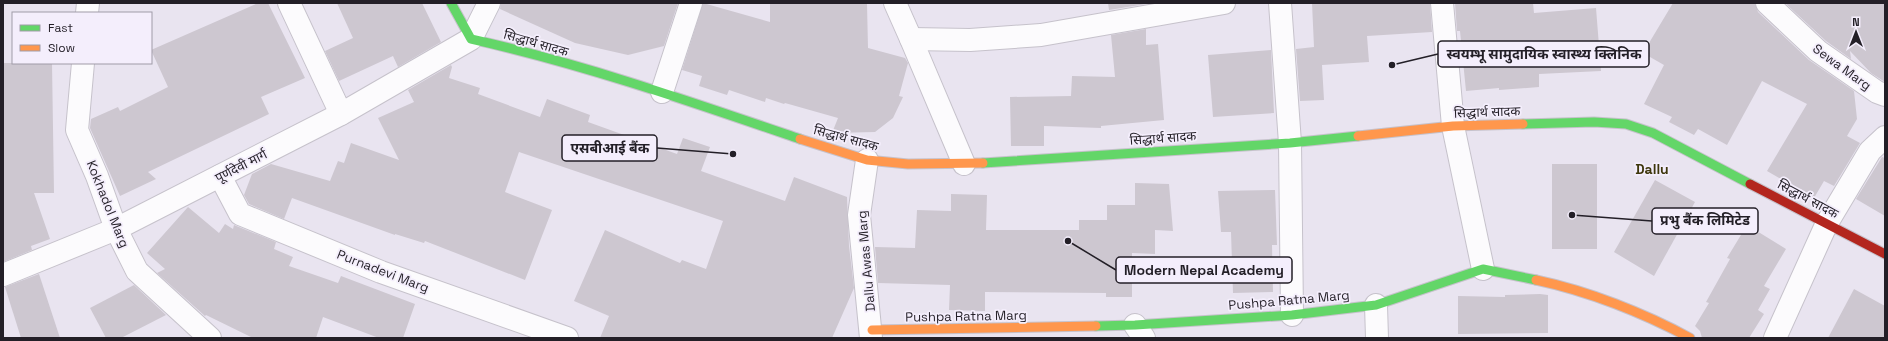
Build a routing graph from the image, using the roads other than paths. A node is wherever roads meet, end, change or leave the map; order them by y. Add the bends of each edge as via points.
1 (289, 3) edge
2 (451, 3) edge
3 (489, 3) edge
4 (691, 3) edge
5 (895, 3) edge
6 (1224, 3) edge
7 (1280, 3) edge
8 (1442, 3) edge
9 (1767, 3) edge
10 (471, 39) junction
11 (912, 39) junction
12 (83, 64) edge
13 (662, 92) junction
14 (1885, 94) edge
15 (341, 114) junction
16 (1453, 126) junction
17 (1885, 137) edge
18 (1290, 142) junction
19 (867, 160) junction
20 (964, 164) junction
21 (220, 176) junction
22 (1827, 223) junction
23 (116, 229) junction
24 (1885, 254) edge
25 (1483, 269) junction
26 (3, 276) edge
27 (1376, 306) junction
28 (1292, 315) junction
29 (1140, 331) edge
30 (872, 334) edge
31 (210, 338) edge
32 (567, 338) edge
33 (1377, 338) edge
34 (1690, 338) edge
35 (1776, 338) edge

1 - 15 street
2 - 10 street
3 - 10 street
4 - 13 street
5 - 11 street
6 - 11 street via 1042,35 970,40
7 - 18 street
8 - 16 street
9 - 14 street, Sewa Marg via 1818,51 1877,92
10 - 13 street, सिद्धार्थ सादक via 511,48
10 - 15 street, पूर्णदेवी मार्ग
11 - 20 street
12 - 23 street, Kokhadol Marg via 77,130
13 - 19 street, सिद्धार्थ सादक
15 - 21 street, पूर्णदेवी मार्ग
16 - 18 street, सिद्धार्थ सादक
16 - 22 street, सिद्धार्थ सादक via 1594,122 1626,124 1653,133
16 - 25 street
17 - 22 street via 1870,151
18 - 20 street, सिद्धार्थ सादक
18 - 28 street
19 - 20 street, सिद्धार्थ सादक via 908,164
19 - 30 street, Dallu Awas Marg via 859,215
21 - 23 street, पूर्णदेवी मार्ग
21 - 32 street, Purnadevi Marg via 240,214 381,272
22 - 24 street, सिद्धार्थ सादक
22 - 35 street
23 - 26 street, पूर्णदेवी मार्ग
23 - 31 street, Kokhadol Marg via 137,271
25 - 27 street, Pushpa Ratna Marg
25 - 34 street via 1559,285 1656,320
27 - 28 street, Pushpa Ratna Marg
27 - 33 street
28 - 29 street, Pushpa Ratna Marg
29 - 30 street, Pushpa Ratna Marg

